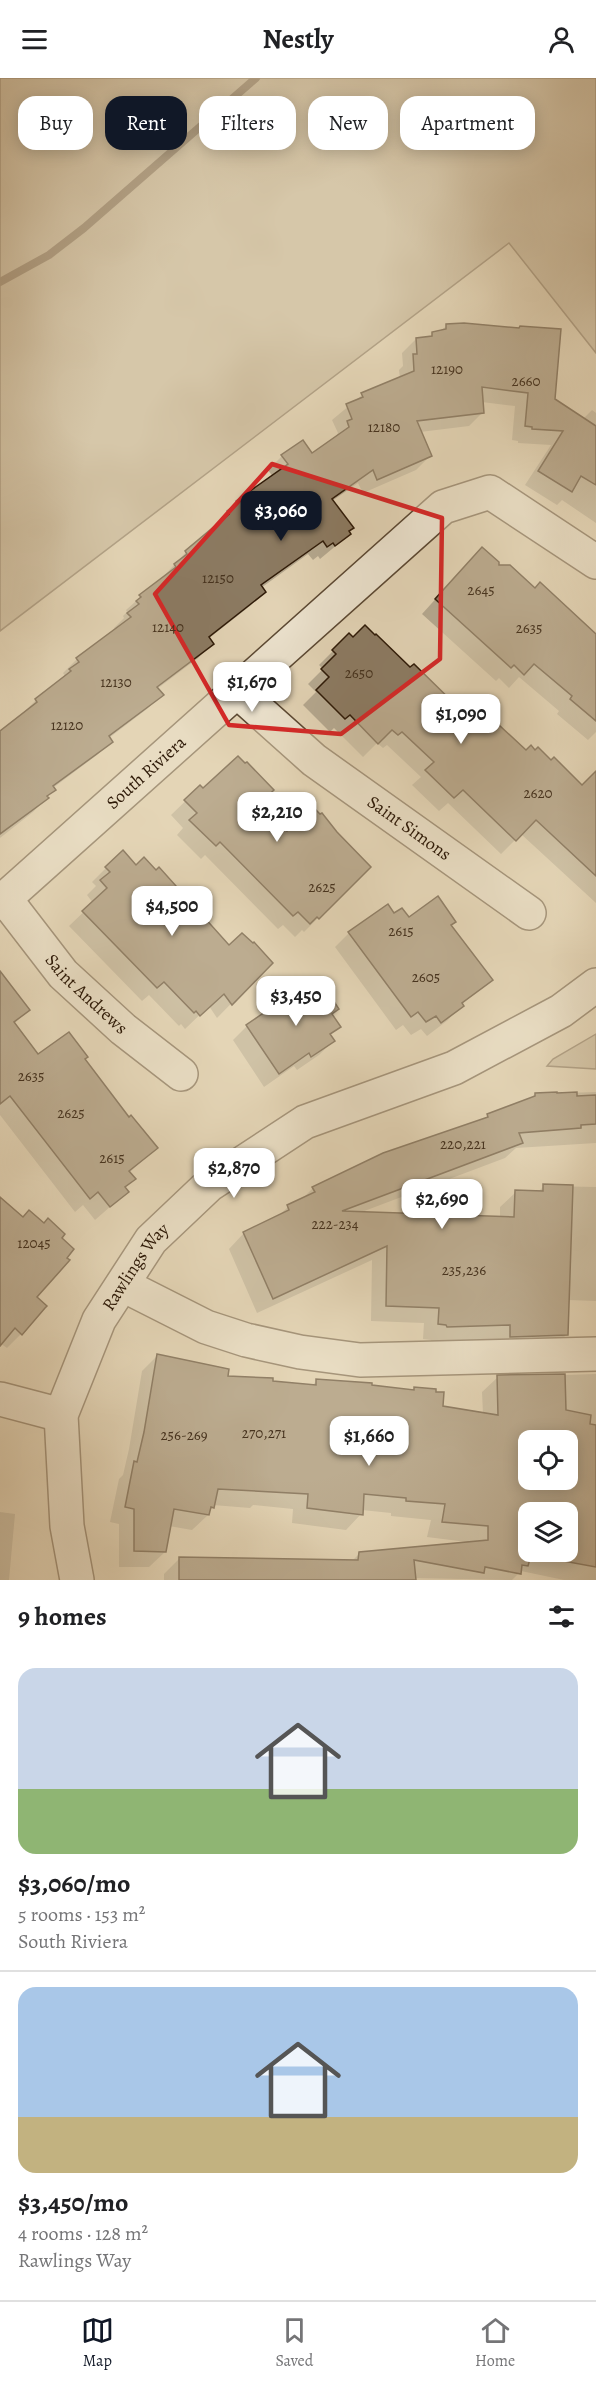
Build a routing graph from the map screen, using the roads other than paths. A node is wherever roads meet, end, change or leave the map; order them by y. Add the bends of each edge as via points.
1 (596, 562) edge
2 (238, 692) junction
3 (3, 902) edge
4 (529, 913) dead end
5 (596, 986) edge
6 (182, 1074) dead end
7 (123, 1285) junction
8 (596, 1354) edge
9 (0, 1399) edge
10 (61, 1415) junction
11 (78, 1580) edge

1 - 2 street, South Riviera via 490,492 444,507
2 - 3 street, South Riviera
2 - 4 street, Saint Simons via 314,760
3 - 6 street, Saint Andrews via 63,974 123,1029
5 - 7 street, Rawlings Way via 561,1011 453,1068 305,1122 209,1185 151,1240
7 - 8 street via 206,1327 300,1352 360,1360
7 - 10 street, Rawlings Way via 99,1320
9 - 10 street
10 - 11 street, Rawlings Way via 67,1526

